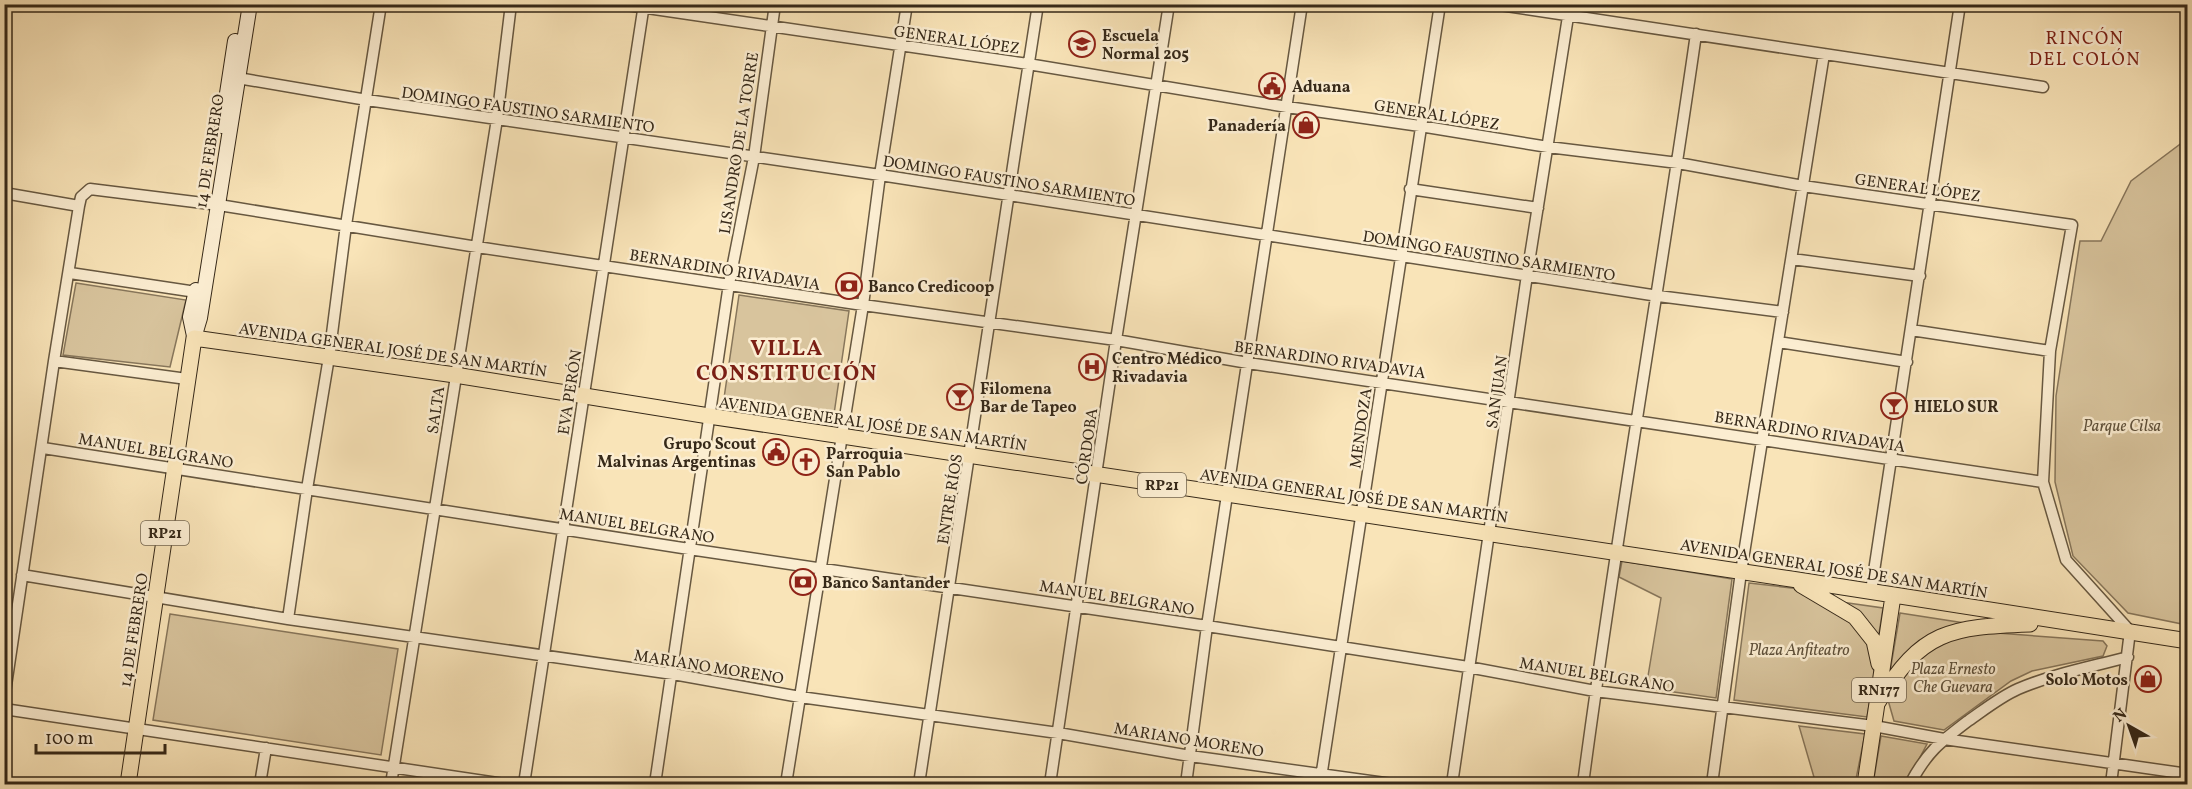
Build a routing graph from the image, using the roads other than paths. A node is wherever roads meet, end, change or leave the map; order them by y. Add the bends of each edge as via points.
1 (241, 4) edge
2 (250, 4) edge
3 (381, 4) edge
4 (511, 4) edge
5 (620, 4) edge
6 (775, 4) edge
7 (907, 4) edge
8 (1038, 4) edge
9 (1169, 4) edge
10 (1302, 4) edge
11 (1440, 4) edge
12 (1493, 4) edge
13 (1570, 4) edge
14 (1960, 4) edge
15 (643, 6) edge
16 (1569, 16) junction
17 (771, 28) junction
18 (1696, 34) junction
19 (900, 47) junction
20 (1824, 54) junction
21 (1028, 64) junction
22 (1950, 72) junction
23 (235, 78) junction
24 (1156, 85) junction
25 (2043, 87) dead end
26 (367, 100) junction
27 (1287, 107) junction
28 (497, 119) junction
29 (1420, 126) junction
30 (622, 138) junction
31 (1548, 147) junction
32 (754, 157) junction
33 (1678, 163) junction
34 (880, 175) junction
35 (1803, 186) junction
36 (1410, 189) junction
37 (4, 193) edge
38 (1008, 196) junction
39 (80, 201) junction
40 (1931, 203) junction
41 (214, 205) junction
42 (1538, 208) junction
43 (1137, 216) junction
44 (346, 225) junction
45 (1268, 236) junction
46 (477, 247) junction
47 (1400, 256) junction
48 (1792, 259) junction
49 (604, 265) junction
50 (70, 273) junction
51 (1527, 275) junction
52 (1920, 276) junction
53 (729, 284) junction
54 (196, 292) junction
55 (1658, 296) junction
56 (863, 305) junction
57 (1783, 312) junction
58 (990, 322) junction
59 (1911, 330) junction
60 (194, 338) junction
61 (1116, 340) junction
62 (1778, 342) junction
63 (2050, 351) junction
64 (329, 357) junction
65 (54, 361) junction
66 (1906, 362) junction
67 (1248, 363) junction
68 (455, 375) junction
69 (187, 380) junction
70 (1382, 381) junction
71 (584, 395) junction
72 (1510, 403) junction
73 (709, 416) junction
74 (1638, 420) junction
75 (842, 435) junction
76 (1764, 439) junction
77 (43, 448) junction
78 (971, 455) junction
79 (1893, 459) junction
80 (175, 467) junction
81 (1097, 474) junction
82 (2043, 482) junction
83 (307, 489) junction
84 (1229, 495) junction
85 (436, 508) junction
86 (1363, 515) junction
87 (564, 528) junction
88 (1489, 533) junction
89 (689, 549) junction
90 (1616, 552) junction
91 (821, 568) junction
92 (1741, 572) junction
93 (22, 575) junction
94 (1791, 579) junction
95 (949, 587) junction
96 (1871, 591) junction
97 (1893, 596) junction
98 (156, 597) junction
99 (1078, 607) junction
100 (288, 619) junction
101 (2063, 622) junction
102 (1207, 626) junction
103 (2130, 631) junction
104 (415, 638) junction
105 (2187, 641) edge
106 (1341, 648) junction
107 (543, 656) junction
108 (2128, 657) junction
109 (1468, 667) junction
110 (673, 674) junction
111 (1881, 674) junction
112 (1595, 691) junction
113 (800, 697) junction
114 (4, 699) edge
115 (1878, 702) junction
116 (1723, 708) junction
117 (4, 709) edge
118 (930, 715) junction
119 (1874, 726) junction
120 (136, 728) junction
121 (1058, 733) junction
122 (1944, 739) junction
123 (266, 748) junction
124 (1190, 756) junction
125 (2114, 763) junction
126 (394, 768) junction
127 (2187, 774) edge
128 (1321, 779) edge
129 (128, 784) edge
130 (260, 784) edge
131 (391, 784) edge
132 (504, 784) edge
133 (524, 784) edge
134 (656, 784) edge
135 (786, 784) edge
136 (919, 784) edge
137 (1050, 784) edge
138 (1186, 784) edge
139 (1392, 784) edge
140 (1452, 784) edge
141 (1583, 784) edge
142 (1712, 784) edge
143 (1865, 784) edge
144 (1910, 784) edge
145 (2110, 784) edge

1 - 23 main road, 14 DE FEBRERO
2 - 23 main road, 14 DE FEBRERO
3 - 26 street
4 - 28 street, SALTA
5 - 15 street, GENERAL LÓPEZ
6 - 17 street, LISANDRO DE LA TORRE
7 - 19 street
8 - 21 street, ENTRE RÍOS
9 - 24 street, CÓRDOBA
10 - 27 street
11 - 29 street, MENDOZA
12 - 16 street
13 - 16 street, SAN JUAN
14 - 22 street
15 - 17 street, GENERAL LÓPEZ
15 - 30 street, EVA PERÓN
16 - 18 street
16 - 31 street, SAN JUAN
17 - 19 street, GENERAL LÓPEZ
17 - 32 street, LISANDRO DE LA TORRE
18 - 20 street
18 - 33 street
19 - 21 street, GENERAL LÓPEZ
19 - 34 street
20 - 22 street
20 - 35 street
21 - 24 street, GENERAL LÓPEZ
21 - 38 street, ENTRE RÍOS
22 - 25 street
22 - 40 street
23 - 26 street, DOMINGO FAUSTINO SARMIENTO
23 - 41 main road, 14 DE FEBRERO
24 - 27 street, GENERAL LÓPEZ
24 - 43 street, CÓRDOBA
26 - 28 street, DOMINGO FAUSTINO SARMIENTO
26 - 44 street
27 - 29 street, GENERAL LÓPEZ
27 - 45 street
28 - 30 street, DOMINGO FAUSTINO SARMIENTO
28 - 46 street, SALTA
29 - 31 street, GENERAL LÓPEZ
29 - 36 street, MENDOZA
30 - 32 street, DOMINGO FAUSTINO SARMIENTO
30 - 49 street, EVA PERÓN
31 - 33 street, GENERAL LÓPEZ
31 - 42 street, SAN JUAN
32 - 34 street, DOMINGO FAUSTINO SARMIENTO
32 - 53 street, LISANDRO DE LA TORRE
33 - 35 street, GENERAL LÓPEZ
33 - 55 street
34 - 38 street, DOMINGO FAUSTINO SARMIENTO
34 - 56 street
35 - 40 street, GENERAL LÓPEZ
35 - 48 street
36 - 42 street
36 - 47 street, MENDOZA
37 - 39 street, BERNARDINO RIVADAVIA
38 - 43 street, DOMINGO FAUSTINO SARMIENTO
38 - 58 street, ENTRE RÍOS
39 - 41 street, BERNARDINO RIVADAVIA via 90,189
39 - 50 street
40 - 52 street
40 - 63 street, GENERAL LÓPEZ via 2072,225
41 - 44 street, BERNARDINO RIVADAVIA
41 - 54 main road, 14 DE FEBRERO
41 - 60 main road, 14 DE FEBRERO
42 - 51 street, SAN JUAN
43 - 45 street, DOMINGO FAUSTINO SARMIENTO
43 - 61 street, CÓRDOBA
44 - 46 street, BERNARDINO RIVADAVIA
44 - 64 street
45 - 47 street, DOMINGO FAUSTINO SARMIENTO
45 - 67 street
46 - 49 street, BERNARDINO RIVADAVIA
46 - 68 street, SALTA
47 - 51 street, DOMINGO FAUSTINO SARMIENTO
47 - 70 street, MENDOZA
48 - 52 street
48 - 57 street
49 - 53 street, BERNARDINO RIVADAVIA
49 - 71 street, EVA PERÓN
50 - 54 street
50 - 65 street
51 - 55 street, DOMINGO FAUSTINO SARMIENTO
51 - 72 street, SAN JUAN
52 - 59 street
53 - 56 street, BERNARDINO RIVADAVIA
53 - 73 street, LISANDRO DE LA TORRE
54 - 60 main road, 14 DE FEBRERO via 190,317
55 - 57 street, DOMINGO FAUSTINO SARMIENTO
55 - 74 street
56 - 58 street, BERNARDINO RIVADAVIA
56 - 75 street
57 - 62 street
58 - 61 street, BERNARDINO RIVADAVIA
58 - 78 street, ENTRE RÍOS
59 - 63 street
59 - 66 street
60 - 64 main road, AVENIDA GENERAL JOSÉ DE SAN MARTÍN / RP21
60 - 69 main road, 14 DE FEBRERO / RP21
61 - 67 street, BERNARDINO RIVADAVIA
61 - 81 street, CÓRDOBA
62 - 66 street
62 - 76 street
63 - 82 street
64 - 68 main road, AVENIDA GENERAL JOSÉ DE SAN MARTÍN / RP21
64 - 83 street
65 - 69 street
65 - 77 street
66 - 79 street
67 - 70 street, BERNARDINO RIVADAVIA
67 - 84 street
68 - 71 main road, AVENIDA GENERAL JOSÉ DE SAN MARTÍN / RP21
68 - 85 street, SALTA
69 - 80 main road, 14 DE FEBRERO / RP21
70 - 72 street, BERNARDINO RIVADAVIA
70 - 86 street, MENDOZA
71 - 73 main road, AVENIDA GENERAL JOSÉ DE SAN MARTÍN / RP21
71 - 87 street, EVA PERÓN
72 - 74 street, BERNARDINO RIVADAVIA
72 - 88 street, SAN JUAN
73 - 75 main road, AVENIDA GENERAL JOSÉ DE SAN MARTÍN / RP21
73 - 89 street, LISANDRO DE LA TORRE
74 - 76 street, BERNARDINO RIVADAVIA
74 - 90 street
75 - 78 main road, AVENIDA GENERAL JOSÉ DE SAN MARTÍN / RP21
75 - 91 street
76 - 79 street, BERNARDINO RIVADAVIA
76 - 92 street
77 - 80 street, MANUEL BELGRANO
77 - 93 street
78 - 81 main road, AVENIDA GENERAL JOSÉ DE SAN MARTÍN / RP21
78 - 95 street, ENTRE RÍOS
79 - 82 street, BERNARDINO RIVADAVIA
79 - 96 street
80 - 83 street, MANUEL BELGRANO
80 - 98 main road, 14 DE FEBRERO / RP21
81 - 84 main road, AVENIDA GENERAL JOSÉ DE SAN MARTÍN / RP21
81 - 99 street, CÓRDOBA
82 - 103 street via 2066,560
83 - 85 street, MANUEL BELGRANO
83 - 100 street
84 - 86 main road, AVENIDA GENERAL JOSÉ DE SAN MARTÍN / RP21
84 - 102 street
85 - 87 street, MANUEL BELGRANO
85 - 104 street, SALTA
86 - 88 main road, AVENIDA GENERAL JOSÉ DE SAN MARTÍN / RP21
86 - 106 street, MENDOZA
87 - 89 street, MANUEL BELGRANO
87 - 107 street, EVA PERÓN
88 - 90 main road, AVENIDA GENERAL JOSÉ DE SAN MARTÍN / RP21
88 - 109 street, SAN JUAN
89 - 91 street, MANUEL BELGRANO
89 - 110 street, LISANDRO DE LA TORRE
90 - 92 main road, AVENIDA GENERAL JOSÉ DE SAN MARTÍN / RP21
90 - 112 street
91 - 95 street, MANUEL BELGRANO
91 - 113 street
92 - 94 main road, AVENIDA GENERAL JOSÉ DE SAN MARTÍN / RP21
92 - 116 street
93 - 98 street, MARIANO MORENO
93 - 114 street
94 - 96 main road, AVENIDA GENERAL JOSÉ DE SAN MARTÍN / RP21
94 - 111 main road via 1854,617 1874,641
95 - 99 street, MANUEL BELGRANO
95 - 118 street, ENTRE RÍOS
96 - 97 main road, AVENIDA GENERAL JOSÉ DE SAN MARTÍN / RP21
97 - 101 main road, AVENIDA GENERAL JOSÉ DE SAN MARTÍN / RP21
97 - 111 main road, RN177
98 - 100 street, MARIANO MORENO
98 - 120 main road, 14 DE FEBRERO / RP21
99 - 102 street, MANUEL BELGRANO
99 - 121 street, CÓRDOBA
100 - 104 street, MARIANO MORENO
101 - 103 main road, AVENIDA GENERAL JOSÉ DE SAN MARTÍN / RP21
101 - 115 main road via 1977,626 1933,639 1913,655
102 - 106 street, MANUEL BELGRANO
102 - 124 street
103 - 105 main road, AVENIDA GENERAL JOSÉ DE SAN MARTÍN / RP21
103 - 108 street
104 - 107 street, MARIANO MORENO
104 - 126 street, SALTA
106 - 109 street, MANUEL BELGRANO
106 - 128 street, MENDOZA
107 - 110 street, MARIANO MORENO
107 - 133 street, EVA PERÓN
108 - 122 street via 2016,690
108 - 125 street
109 - 112 street, MANUEL BELGRANO
109 - 140 street, SAN JUAN
110 - 113 street, MARIANO MORENO
110 - 134 street, LISANDRO DE LA TORRE
111 - 115 main road, RN177
112 - 116 street, MANUEL BELGRANO
112 - 141 street
113 - 118 street, MARIANO MORENO
113 - 135 street
115 - 119 main road, RN177
116 - 119 street, MANUEL BELGRANO
116 - 142 street
117 - 120 street
118 - 121 street, MARIANO MORENO
118 - 136 street, ENTRE RÍOS
119 - 122 street, MANUEL BELGRANO
119 - 143 main road, RN177
120 - 123 street
120 - 129 main road, 14 DE FEBRERO / RP21
121 - 124 street, MARIANO MORENO
121 - 137 street, CÓRDOBA
122 - 125 street, MANUEL BELGRANO
122 - 144 street via 1922,762
123 - 126 street
123 - 130 street
124 - 128 street, MARIANO MORENO
124 - 138 street
125 - 127 street, MANUEL BELGRANO
125 - 145 street
126 - 131 street, SALTA
126 - 132 street
128 - 139 street, MARIANO MORENO

